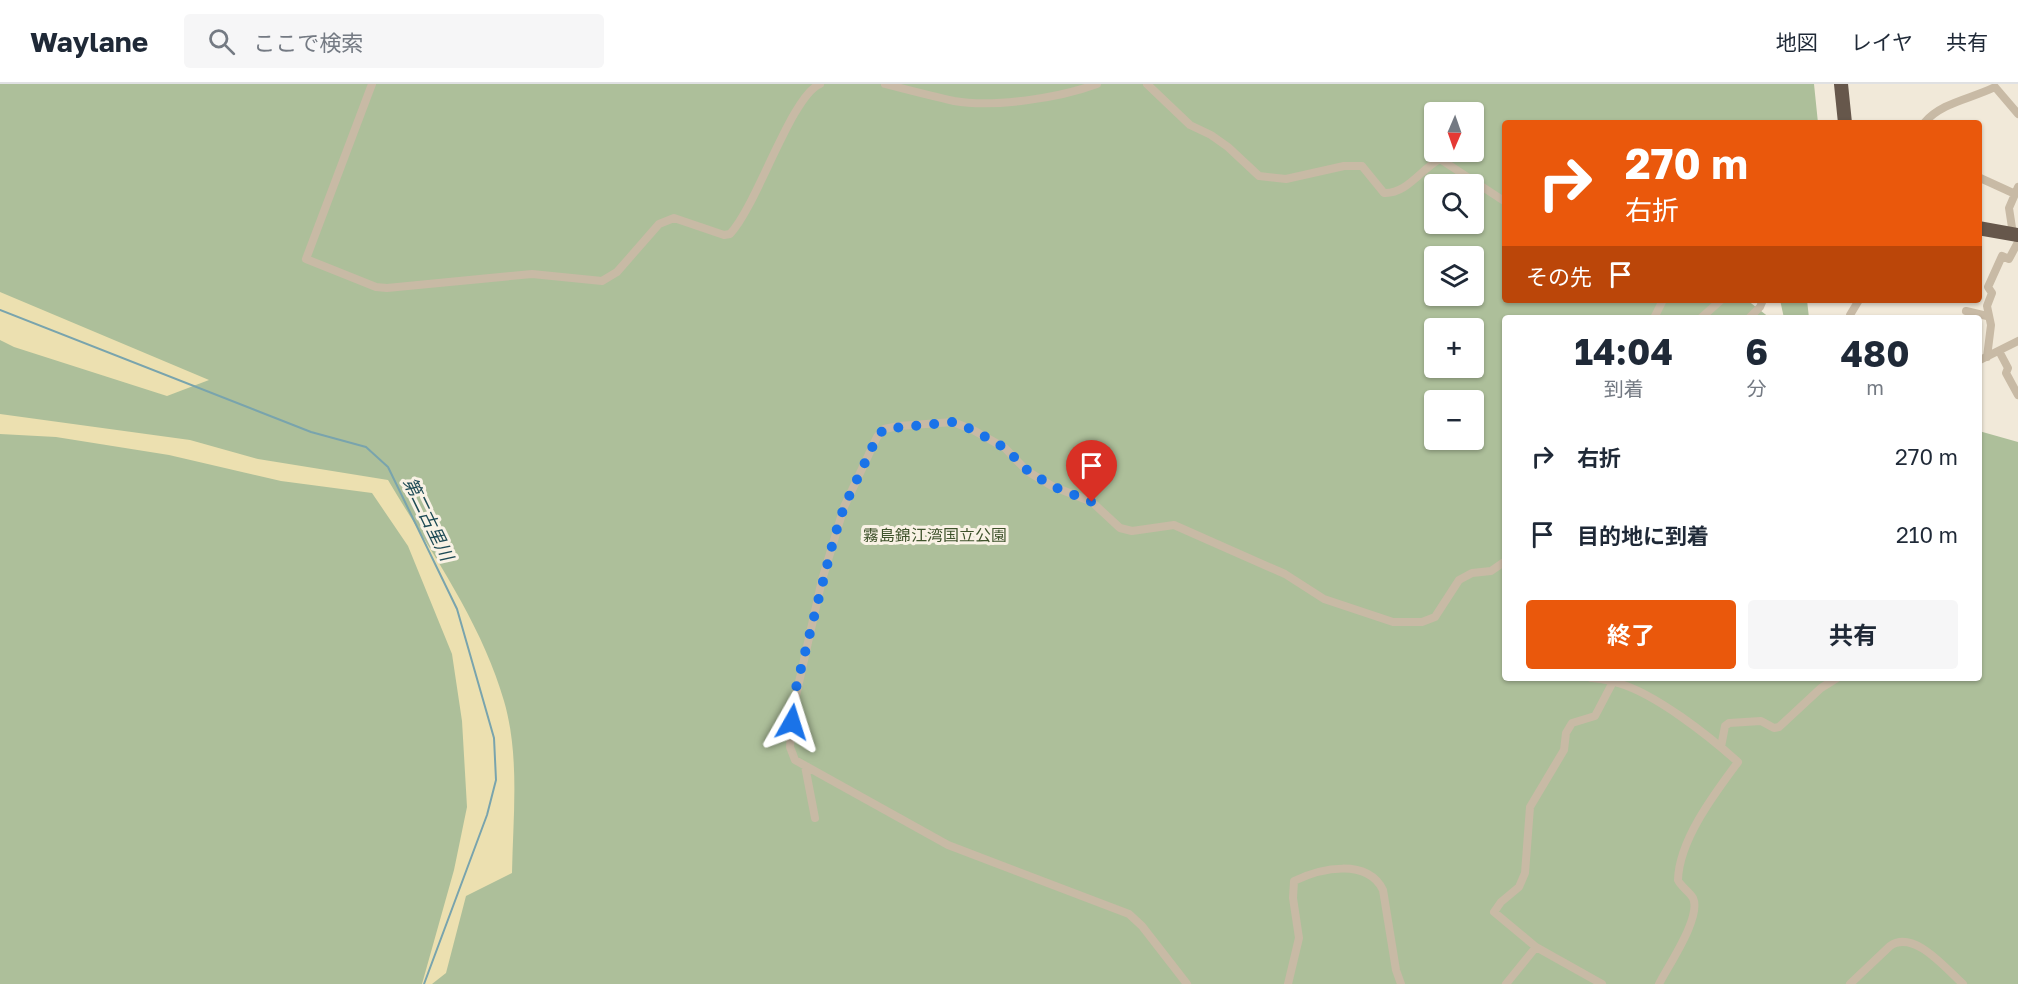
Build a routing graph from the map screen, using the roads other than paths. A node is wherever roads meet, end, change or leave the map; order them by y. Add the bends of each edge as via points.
1 (372, 84) edge
2 (820, 84) edge
3 (885, 84) edge
4 (1097, 84) edge
5 (1147, 84) edge
6 (1842, 84) edge
7 (2018, 114) edge
8 (1845, 120) edge
9 (1927, 120) edge
10 (1982, 178) edge
11 (2016, 190) edge
12 (1502, 200) edge
13 (1982, 229) edge
14 (2016, 237) edge
15 (1718, 303) edge
16 (1761, 303) edge
17 (1966, 311) dead end
18 (1704, 315) edge
19 (1751, 315) edge
20 (1987, 316) junction
21 (2018, 341) edge
22 (1999, 351) junction
23 (1983, 359) edge
24 (2018, 395) edge
25 (1502, 563) edge
26 (1613, 681) edge
27 (1616, 681) edge
28 (1832, 681) edge
29 (1721, 747) junction
30 (805, 766) junction
31 (815, 818) dead end
32 (1536, 947) junction
33 (1187, 984) edge
34 (1288, 984) edge
35 (1401, 984) edge
36 (1506, 984) edge
37 (1602, 984) edge
38 (1659, 984) edge
39 (1850, 984) edge
40 (1963, 984) edge

1 - 2 street via 306,259 387,288 532,274 602,281 617,272 659,224 674,218 730,234 806,97
3 - 4 street via 956,101 979,102 1052,97
5 - 12 street via 1190,125 1228,147 1259,176 1295,178 1344,166 1362,166 1384,194 1391,194 1440,159
6 - 8 highway
7 - 9 street via 1995,87 1946,106
10 - 11 street
11 - 14 street via 2009,208
13 - 14 highway
14 - 20 street via 2009,259 2002,256 1998,261 1988,287 1992,293
15 - 18 street
16 - 19 street
17 - 20 street
20 - 23 street via 1991,325
21 - 22 street
22 - 23 street
22 - 24 street
25 - 30 street via 1491,571 1472,573 1459,580 1435,617 1422,622 1393,622 1324,599 1285,574 1174,525 1132,531 1120,528 1092,502 1052,486 1028,471 1005,448 953,422 884,429 840,518 795,692 790,747 795,760
26 - 32 street via 1595,716 1572,723 1566,733 1564,750 1530,807 1525,873 1519,886 1494,912
27 - 29 street via 1645,695
28 - 29 street via 1779,727 1761,721 1729,723
29 - 38 street via 1738,762 1714,796 1682,856 1678,880 1694,899 1694,914
30 - 31 street
30 - 33 street via 948,845 1129,914
32 - 36 street
32 - 37 street
34 - 35 street via 1299,938 1294,881 1340,869 1366,872 1378,879
39 - 40 street via 1897,940 1906,940 1923,950

